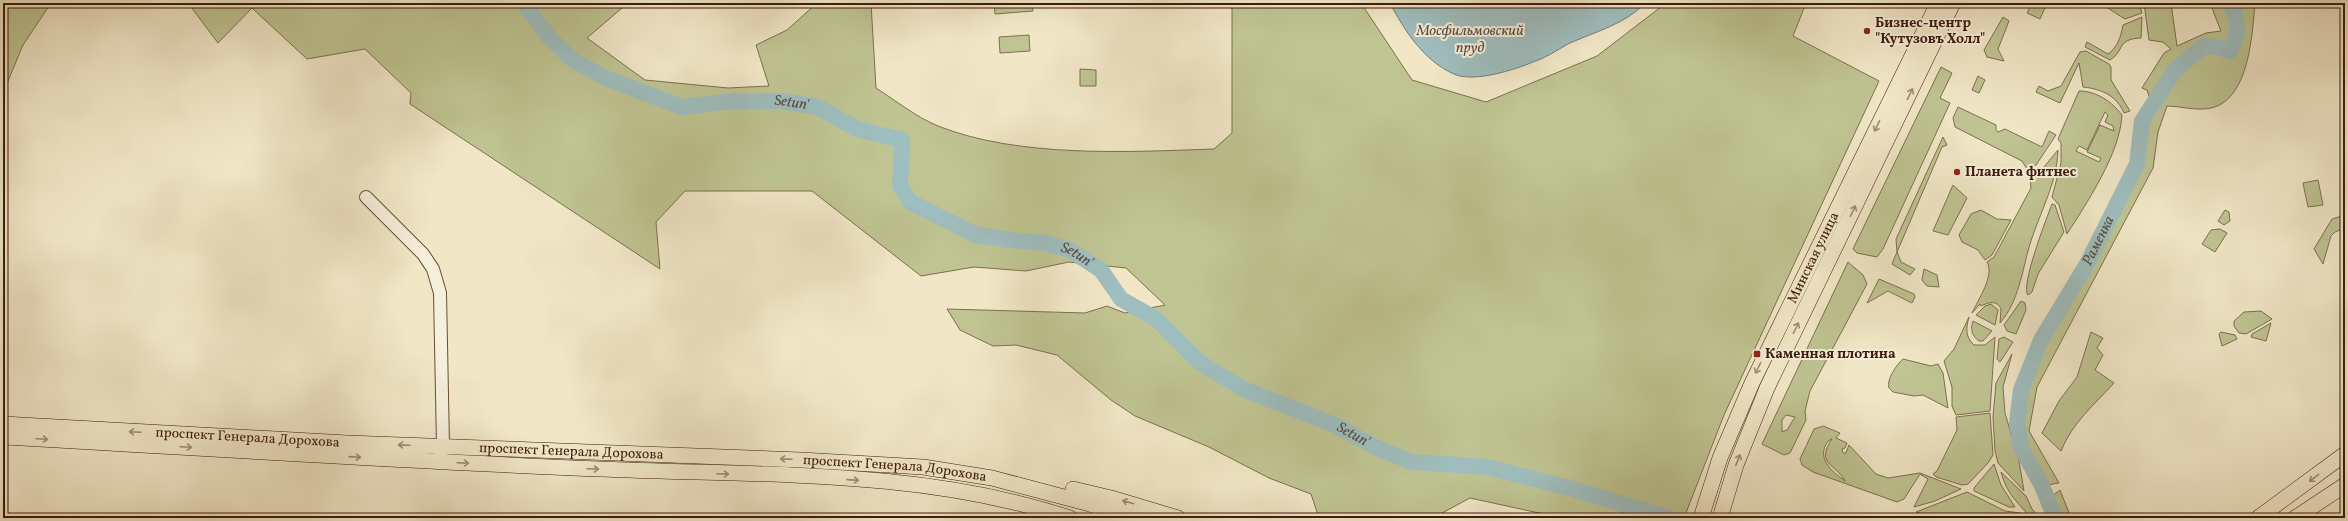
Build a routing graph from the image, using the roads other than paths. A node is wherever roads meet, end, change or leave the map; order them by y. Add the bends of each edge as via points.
1 (1938, 3) edge
2 (1954, 3) edge
3 (366, 197) dead end
4 (3, 424) edge
5 (3, 437) edge
6 (443, 446) junction
7 (2345, 454) edge
8 (424, 462) junction
9 (1001, 481) junction
10 (2345, 485) edge
11 (1070, 518) edge
12 (1133, 518) edge
13 (1178, 518) edge
14 (1701, 518) edge
15 (1720, 518) edge
16 (2258, 518) edge
17 (2295, 518) edge
18 (2310, 518) edge

1 -> 14 main road, Минская улица via 1752,382 1708,492
15 -> 2 main road, Минская улица via 1736,465 1767,388
3 - 6 street via 423,254 433,269 440,293
6 -> 4 main road, проспект Генерала Дорохова
5 -> 8 main road, проспект Генерала Дорохова
6 - 8 street via 440,456
9 -> 6 main road, проспект Генерала Дорохова via 915,466
7 -> 16 main road
8 -> 11 main road, проспект Генерала Дорохова via 798,476 917,484 994,497 1038,507
9 - 12 main road, проспект Генерала Дорохова
13 -> 9 main road via 1116,499 1075,490
10 - 17 main road
10 - 18 main road

